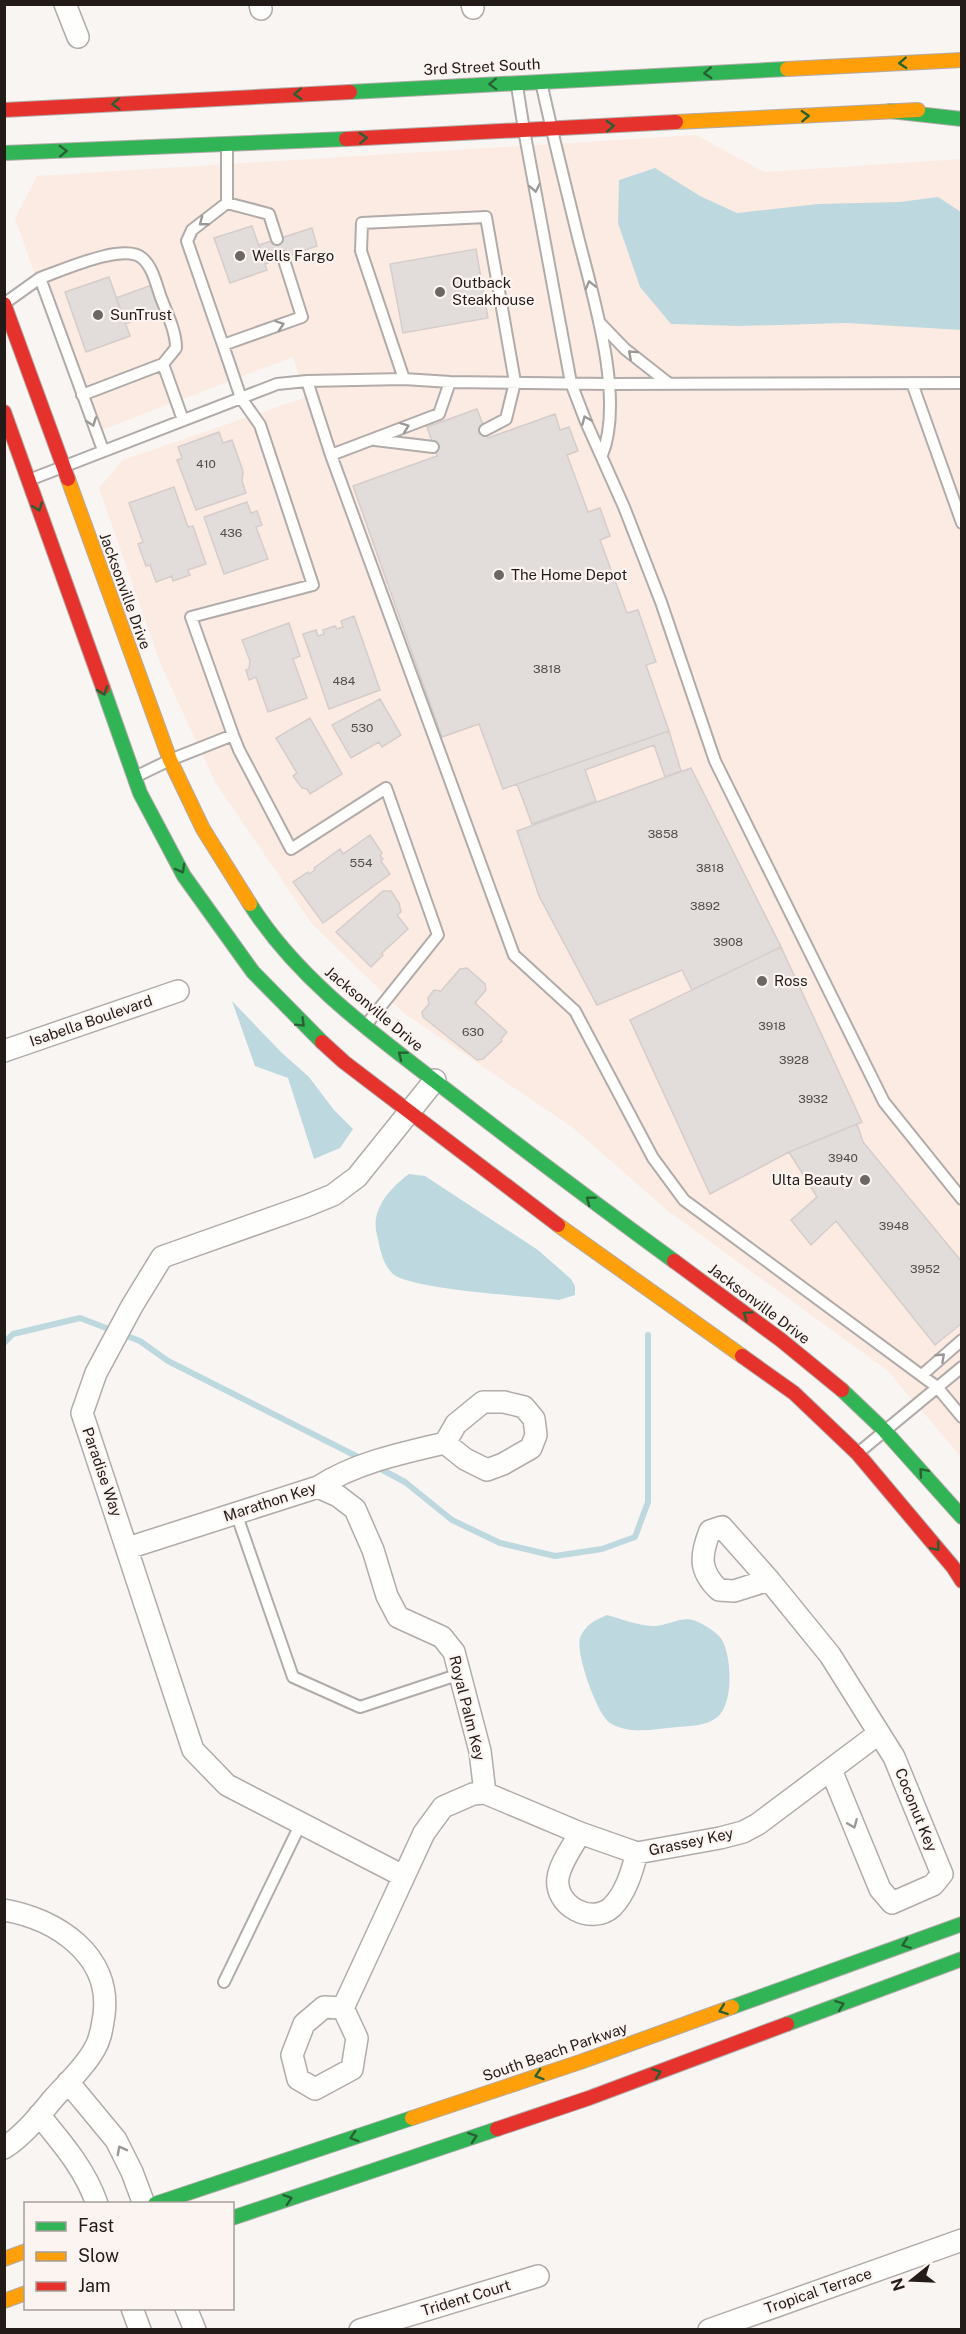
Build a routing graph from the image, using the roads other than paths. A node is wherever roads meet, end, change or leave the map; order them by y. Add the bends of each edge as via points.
1 (65, 4) edge
2 (78, 37) dead end
3 (962, 60) edge
4 (541, 80) junction
5 (517, 83) junction
6 (962, 107) edge
7 (4, 110) edge
8 (890, 111) junction
9 (962, 119) edge
10 (552, 129) junction
11 (524, 130) junction
12 (227, 145) junction
13 (7, 155) edge
14 (227, 203) junction
15 (277, 239) dead end
16 (283, 257) dead end
17 (40, 278) junction
18 (4, 304) edge
19 (599, 322) junction
20 (223, 345) junction
21 (14, 358) edge
22 (163, 364) junction
23 (404, 379) junction
24 (307, 381) junction
25 (450, 382) junction
26 (515, 382) junction
27 (668, 382) junction
28 (572, 383) junction
29 (912, 383) junction
30 (962, 383) edge
31 (609, 384) junction
32 (82, 394) junction
33 (241, 398) junction
34 (4, 412) edge
35 (183, 420) junction
36 (485, 430) dead end
37 (372, 439) junction
38 (434, 447) dead end
39 (103, 450) junction
40 (331, 455) junction
41 (602, 455) junction
42 (62, 466) junction
43 (28, 480) junction
44 (962, 523) edge
45 (233, 735) junction
46 (170, 760) junction
47 (135, 777) junction
48 (178, 991) dead end
49 (365, 1027) junction
50 (4, 1051) edge
51 (435, 1080) junction
52 (409, 1110) junction
53 (962, 1199) edge
54 (962, 1340) edge
55 (962, 1367) edge
56 (922, 1376) junction
57 (937, 1387) junction
58 (957, 1404) edge
59 (962, 1417) edge
60 (884, 1430) junction
61 (445, 1443) dead end
62 (858, 1454) junction
63 (325, 1483) junction
64 (236, 1513) junction
65 (962, 1517) edge
66 (128, 1548) junction
67 (769, 1580) dead end
68 (962, 1581) edge
69 (460, 1674) junction
70 (878, 1734) junction
71 (831, 1770) junction
72 (485, 1793) junction
73 (301, 1823) junction
74 (580, 1833) junction
75 (637, 1853) junction
76 (403, 1876) junction
77 (4, 1910) edge
78 (962, 1924) edge
79 (962, 1959) edge
80 (224, 1982) dead end
81 (343, 2008) dead end
82 (68, 2082) junction
83 (39, 2115) junction
84 (4, 2148) edge
85 (96, 2202) edge
86 (143, 2202) edge
87 (162, 2202) edge
88 (234, 2217) edge
89 (962, 2240) edge
90 (24, 2252) edge
91 (4, 2259) edge
92 (538, 2276) dead end
93 (24, 2294) edge
94 (4, 2301) edge
95 (133, 2310) edge
96 (187, 2310) edge
97 (140, 2330) edge
98 (195, 2330) edge
99 (360, 2330) edge
100 (709, 2330) edge

1 - 2 street
3 -> 4 main road, 3rd Street South
4 - 5 main road, 3rd Street South
4 - 10 lane
5 -> 7 main road, 3rd Street South
5 - 11 lane
6 - 8 main road
8 - 9 main road
10 -> 8 main road
10 - 11 main road
19 -> 10 lane
12 -> 11 main road
11 -> 28 lane
13 -> 12 main road
12 - 14 lane
14 - 15 lane via 269,214
14 -> 20 lane via 192,231 187,241
20 -> 16 lane via 302,317
17 - 18 lane
17 - 22 lane via 109,255 140,255 174,334 176,348
17 - 32 lane
18 - 21 main road, Jacksonville Drive
27 -> 19 lane via 625,349
19 - 31 lane
20 - 33 lane
21 - 42 main road, Jacksonville Drive
22 - 32 lane
22 - 35 lane
23 - 24 lane
23 - 25 lane
23 - 26 lane via 361,251 362,223 486,217
24 - 33 lane via 277,384
24 - 40 lane
25 - 26 lane
37 -> 25 lane via 440,414
26 - 28 lane
26 - 36 lane via 506,418
27 - 29 lane
27 - 31 lane
28 - 31 lane
41 -> 28 lane
29 - 30 lane
29 - 44 lane
31 - 41 lane via 612,413 609,440
32 -> 39 lane
33 - 35 lane
33 - 45 lane via 260,425 313,585 191,617
34 - 43 main road
35 - 39 lane
37 - 38 lane
37 - 40 lane
39 - 42 lane
40 - 56 lane via 514,955 575,1011 653,1158 684,1200
41 - 53 lane via 661,602 715,761 885,1102
42 - 43 lane
42 - 46 main road, Jacksonville Drive
43 -> 47 main road
45 - 46 lane
45 - 49 lane via 291,849 386,788 438,935
46 - 47 lane
46 - 49 main road, Jacksonville Drive via 203,829 260,920 316,984
47 -> 52 main road via 184,876 253,972 344,1062
48 - 50 street, Isabella Boulevard
51 -> 49 main road, Jacksonville Drive
51 - 52 street, Paradise Way
60 -> 51 main road, Jacksonville Drive via 781,1340
52 - 62 main road via 581,1243 794,1393
52 - 66 street, Paradise Way via 357,1176 333,1195 162,1257 96,1373 82,1413
56 -> 54 lane
55 - 57 lane
56 - 57 lane
57 - 58 lane
57 - 60 lane
58 - 59 lane
60 - 62 lane
65 -> 60 main road, Jacksonville Drive
61 - 63 street, Marathon Key via 395,1455
62 -> 68 main road
63 - 64 street, Marathon Key
63 - 69 street, Royal Palm Key via 356,1509 398,1617 442,1637 454,1652
64 - 66 street, Marathon Key
64 - 69 lane via 293,1677 360,1707
66 - 73 street, Paradise Way via 193,1750 227,1785
67 - 70 street, Coconut Key via 830,1655
69 - 72 street, Royal Palm Key via 480,1751
70 - 71 street, Grassey Key
71 -> 70 street, Coconut Key via 880,1889 892,1903 933,1885 942,1874 894,1757
71 - 75 street, Grassey Key via 743,1832
72 - 74 street, Grassey Key
72 - 76 street via 443,1807 424,1833
73 - 76 street, Paradise Way
73 - 80 lane
74 - 75 street, Grassey Key
74 - 75 street via 558,1876 558,1889 564,1903 585,1913 596,1914 612,1907 630,1878
76 - 81 street
77 - 82 street via 38,1918 70,1937 94,1965 103,1987 102,2033 94,2050
78 -> 87 main road, South Beach Parkway via 583,2061
88 -> 79 main road via 589,2098
82 - 83 street
86 -> 82 street via 116,2140
83 - 84 street
83 - 85 street via 79,2165
89 - 100 street, Tropical Terrace
90 - 91 main road
92 - 99 street, Trident Court
93 - 94 main road
95 - 97 street
96 - 98 street

